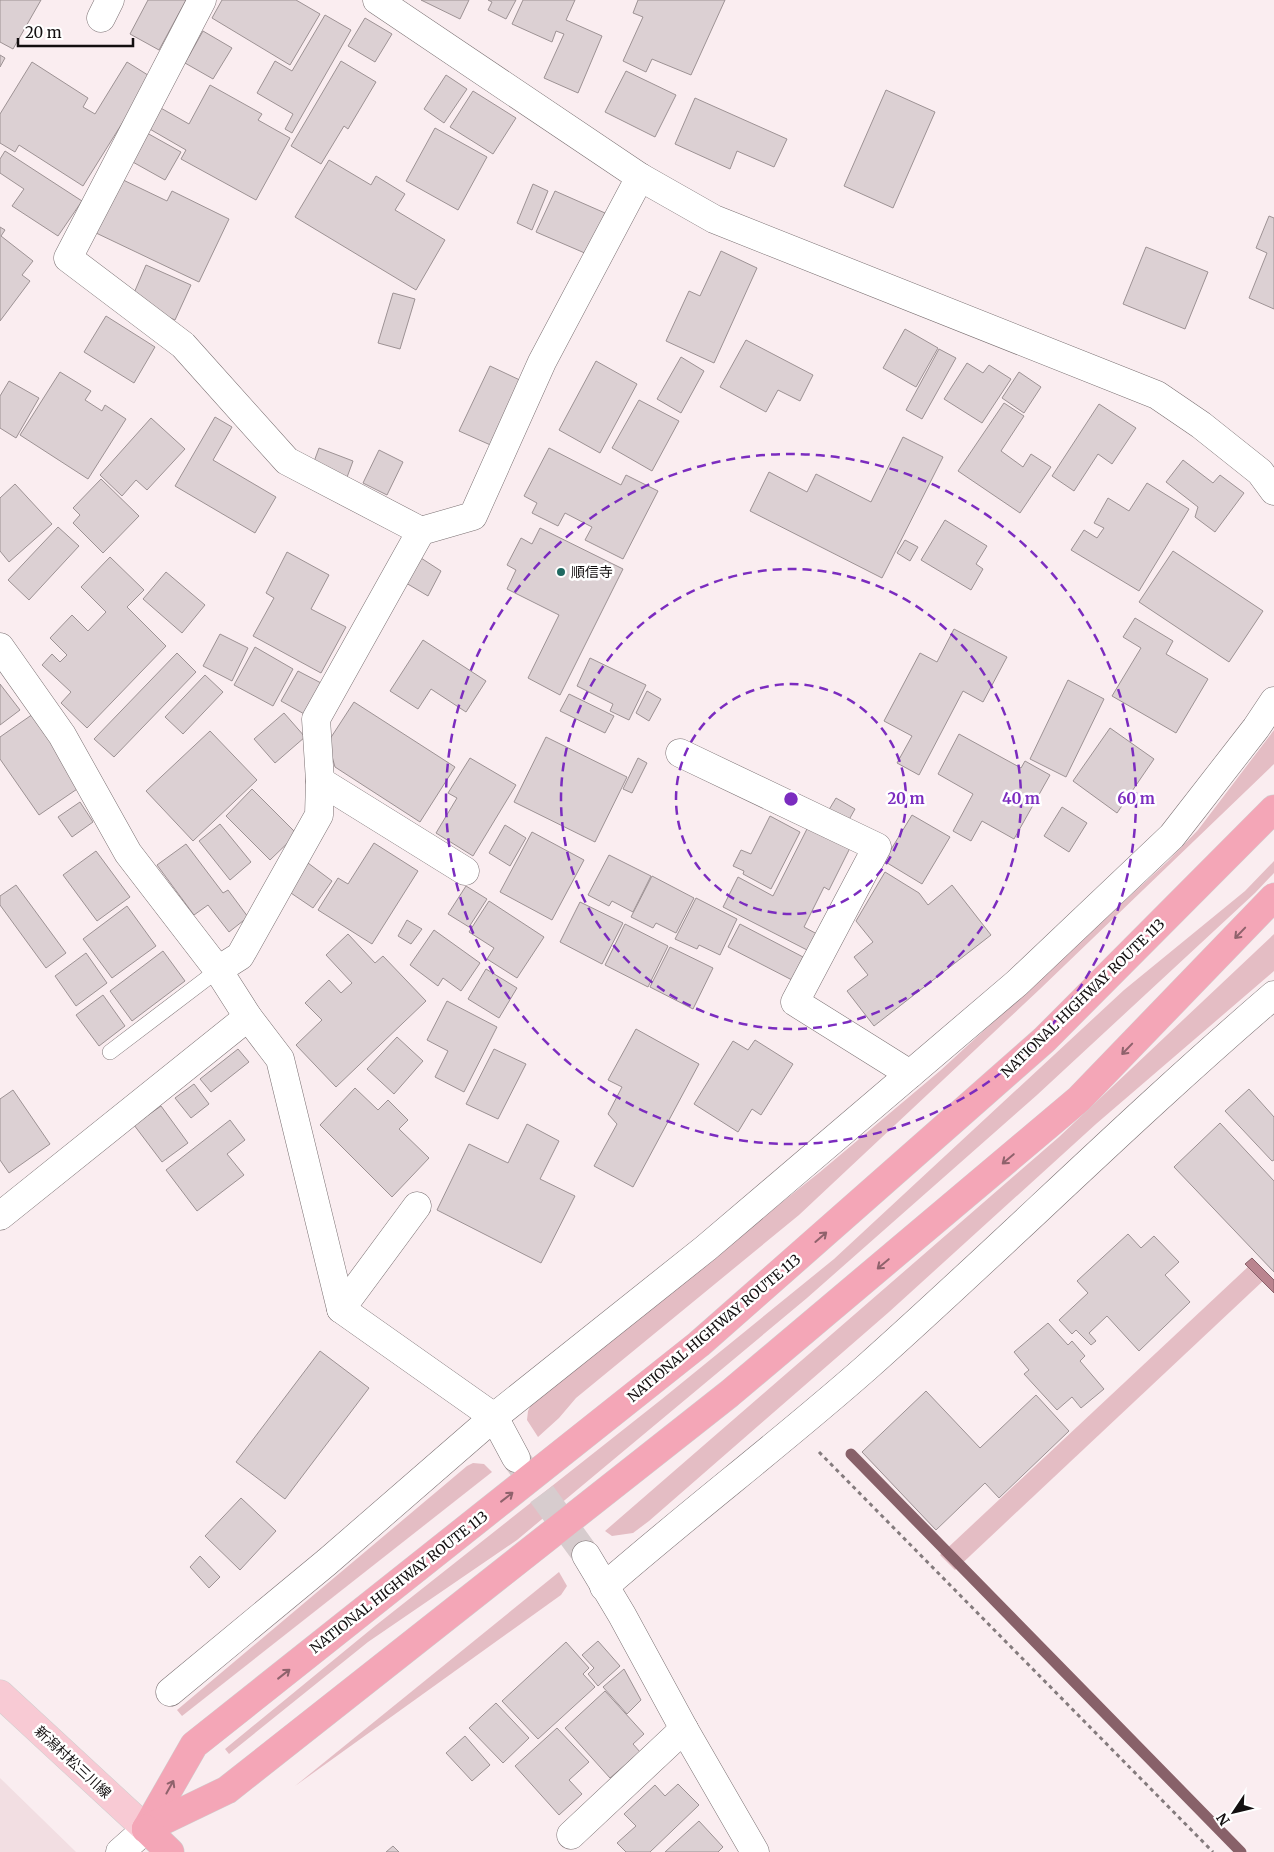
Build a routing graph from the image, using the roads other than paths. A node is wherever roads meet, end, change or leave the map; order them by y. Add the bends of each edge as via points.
1 (202, 0) edge
2 (376, 0) edge
3 (640, 176) junction
4 (1274, 491) edge
5 (421, 531) junction
6 (0, 647) edge
7 (1274, 701) edge
8 (680, 753) dead end
9 (320, 781) junction
10 (1274, 809) edge
11 (465, 871) dead end
12 (1274, 898) edge
13 (218, 970) junction
14 (1274, 995) edge
15 (248, 1017) junction
16 (110, 1052) dead end
17 (910, 1074) junction
18 (417, 1206) dead end
19 (0, 1216) edge
20 (341, 1310) junction
21 (494, 1417) junction
22 (516, 1458) tunnel mouth
23 (586, 1555) tunnel mouth
24 (604, 1587) junction
25 (170, 1692) dead end
26 (0, 1694) edge
27 (684, 1729) junction
28 (146, 1829) junction
29 (571, 1835) dead end
30 (120, 1852) edge
31 (170, 1852) edge
32 (755, 1852) edge

1 - 5 street via 68,258 183,345 287,461
2 - 3 street
3 - 4 street via 714,219 1157,395 1260,472
3 - 5 street via 542,362 473,516
5 - 9 street via 316,719
6 - 13 street via 62,735 128,853
7 - 17 street via 1172,836 1017,982
8 - 17 street via 877,847 796,1002
9 - 11 street
9 - 13 street via 319,815 240,956
28 -> 10 highway, NATIONAL HIGHWAY ROUTE 113 via 194,1746 699,1344 1044,1040
12 -> 28 highway via 1079,1099 729,1394 227,1790
13 - 15 street
13 - 16 lane
14 - 24 street via 1221,1040 960,1284 796,1428 664,1534
15 - 19 street
15 - 20 street via 280,1058
17 - 21 street via 706,1248
18 - 20 street
20 - 21 street
21 - 22 street
21 - 25 street
23 - 24 street
24 - 27 street
26 - 28 main road, 新潟村松三川線
27 - 29 street
27 - 32 street
28 - 30 street
28 - 31 highway

